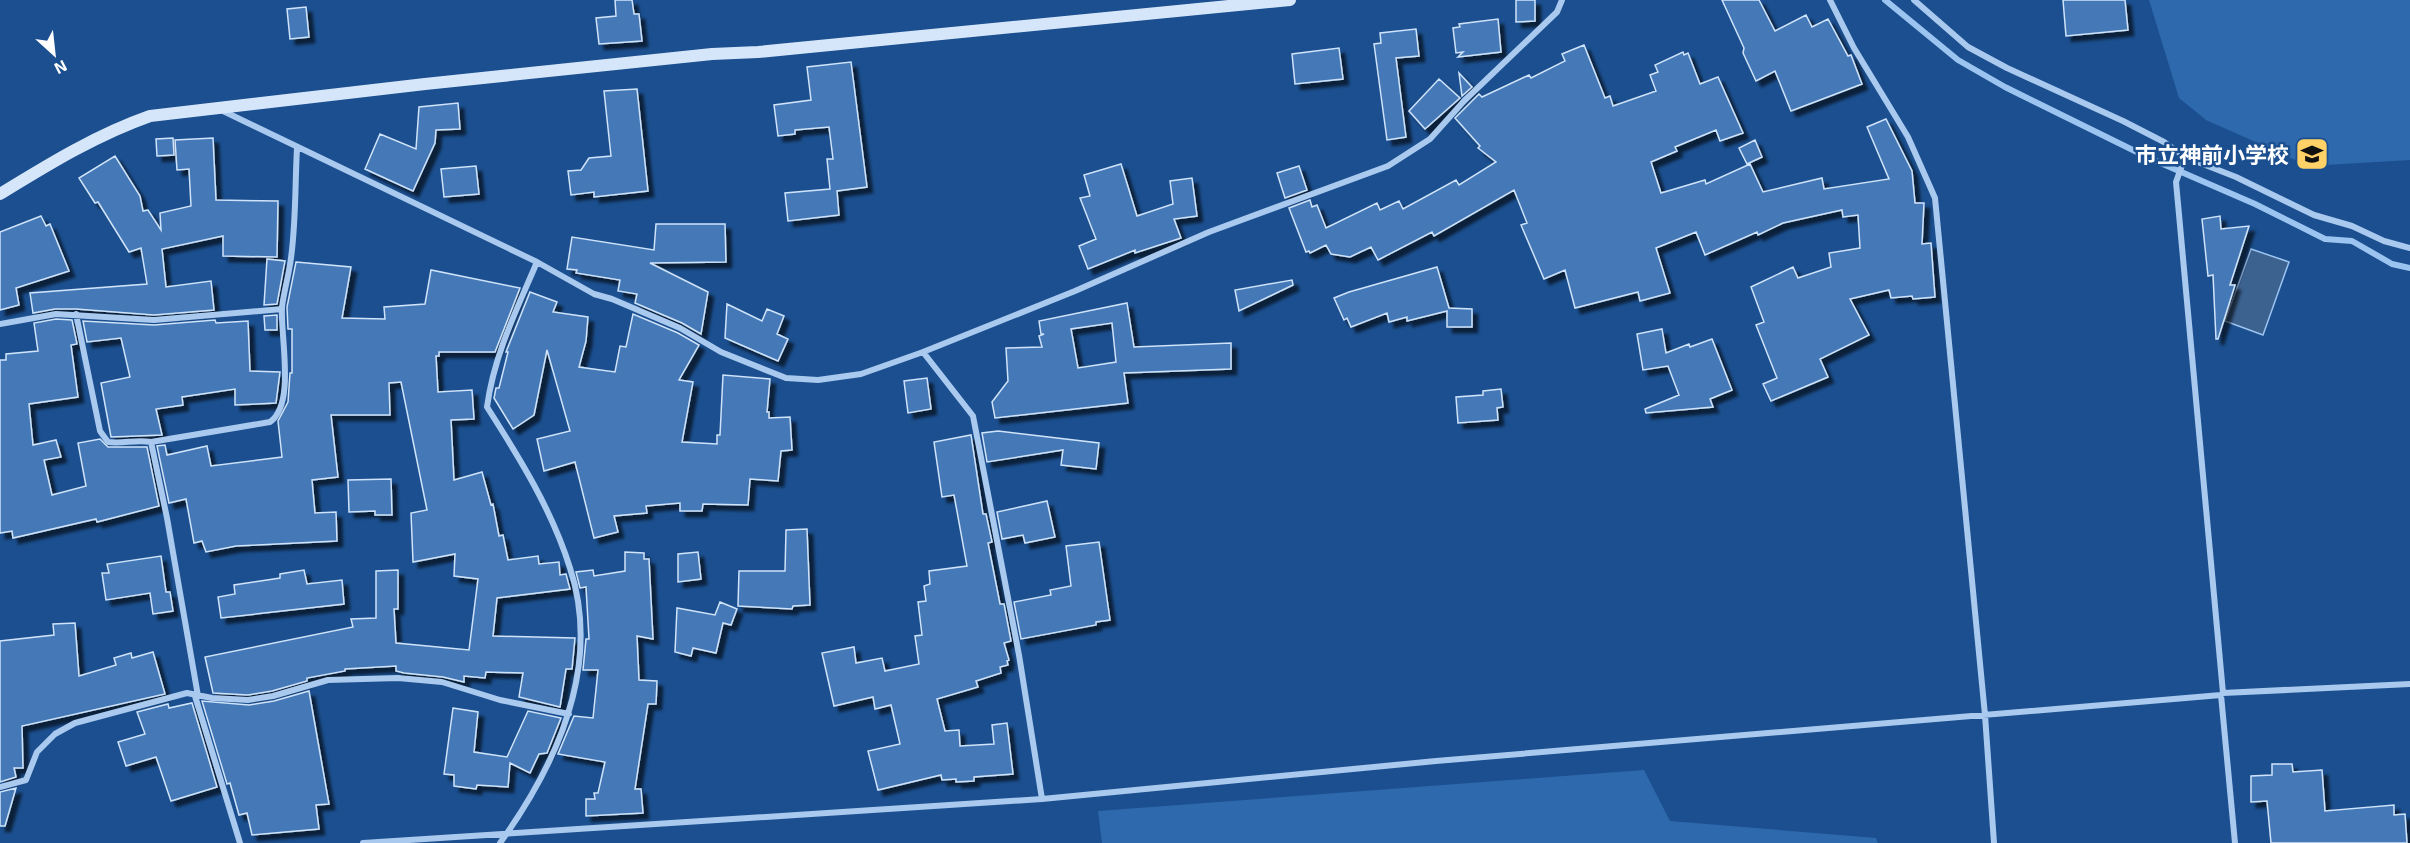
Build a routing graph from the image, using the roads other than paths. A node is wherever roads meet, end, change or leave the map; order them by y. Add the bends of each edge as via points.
1 (1290, 0) edge
2 (1562, 0) edge
3 (1830, 0) edge
4 (1914, 0) edge
5 (1182, 4) edge
6 (220, 109) junction
7 (297, 148) junction
8 (2185, 157) junction
9 (0, 194) edge
10 (2410, 249) edge
11 (537, 262) junction
12 (282, 309) junction
13 (76, 314) junction
14 (0, 324) edge
15 (923, 352) junction
16 (151, 442) junction
17 (2410, 684) edge
18 (2222, 694) junction
19 (196, 696) junction
20 (569, 714) junction
21 (1985, 715) junction
22 (0, 787) edge
23 (1042, 799) junction
24 (507, 832) junction
25 (240, 843) edge
26 (363, 843) edge
27 (500, 843) edge
28 (1994, 843) edge
29 (2235, 843) edge

1 - 5 street
2 - 15 street via 1557,12 1430,139 1388,166 1220,228
3 - 21 street via 1908,137 1935,198
4 - 8 street via 1968,47 2164,142
5 - 6 street
6 - 7 street
6 - 9 street via 150,116 117,128
7 - 11 street
7 - 12 street via 291,257
8 - 10 street via 2314,215
8 - 18 street via 2176,182
11 - 15 street via 594,294 680,328 721,352 786,378 818,380 861,374
11 - 20 street via 501,345 487,406 523,463 571,568 579,612 580,661
12 - 13 street via 154,320
12 - 16 street via 286,363 282,407 277,417 270,422
13 - 14 street
13 - 16 street via 104,438 118,443
15 - 23 street via 973,416 1019,654
16 - 19 street
17 - 18 street
18 - 21 street
18 - 29 street
19 - 20 street via 248,700 328,680 398,678 451,684 500,700
19 - 22 street via 187,693 75,723 44,743 26,780
19 - 25 street
20 - 24 street via 552,757
21 - 23 street via 1436,760
21 - 28 street
23 - 24 street
24 - 26 street
24 - 27 street

